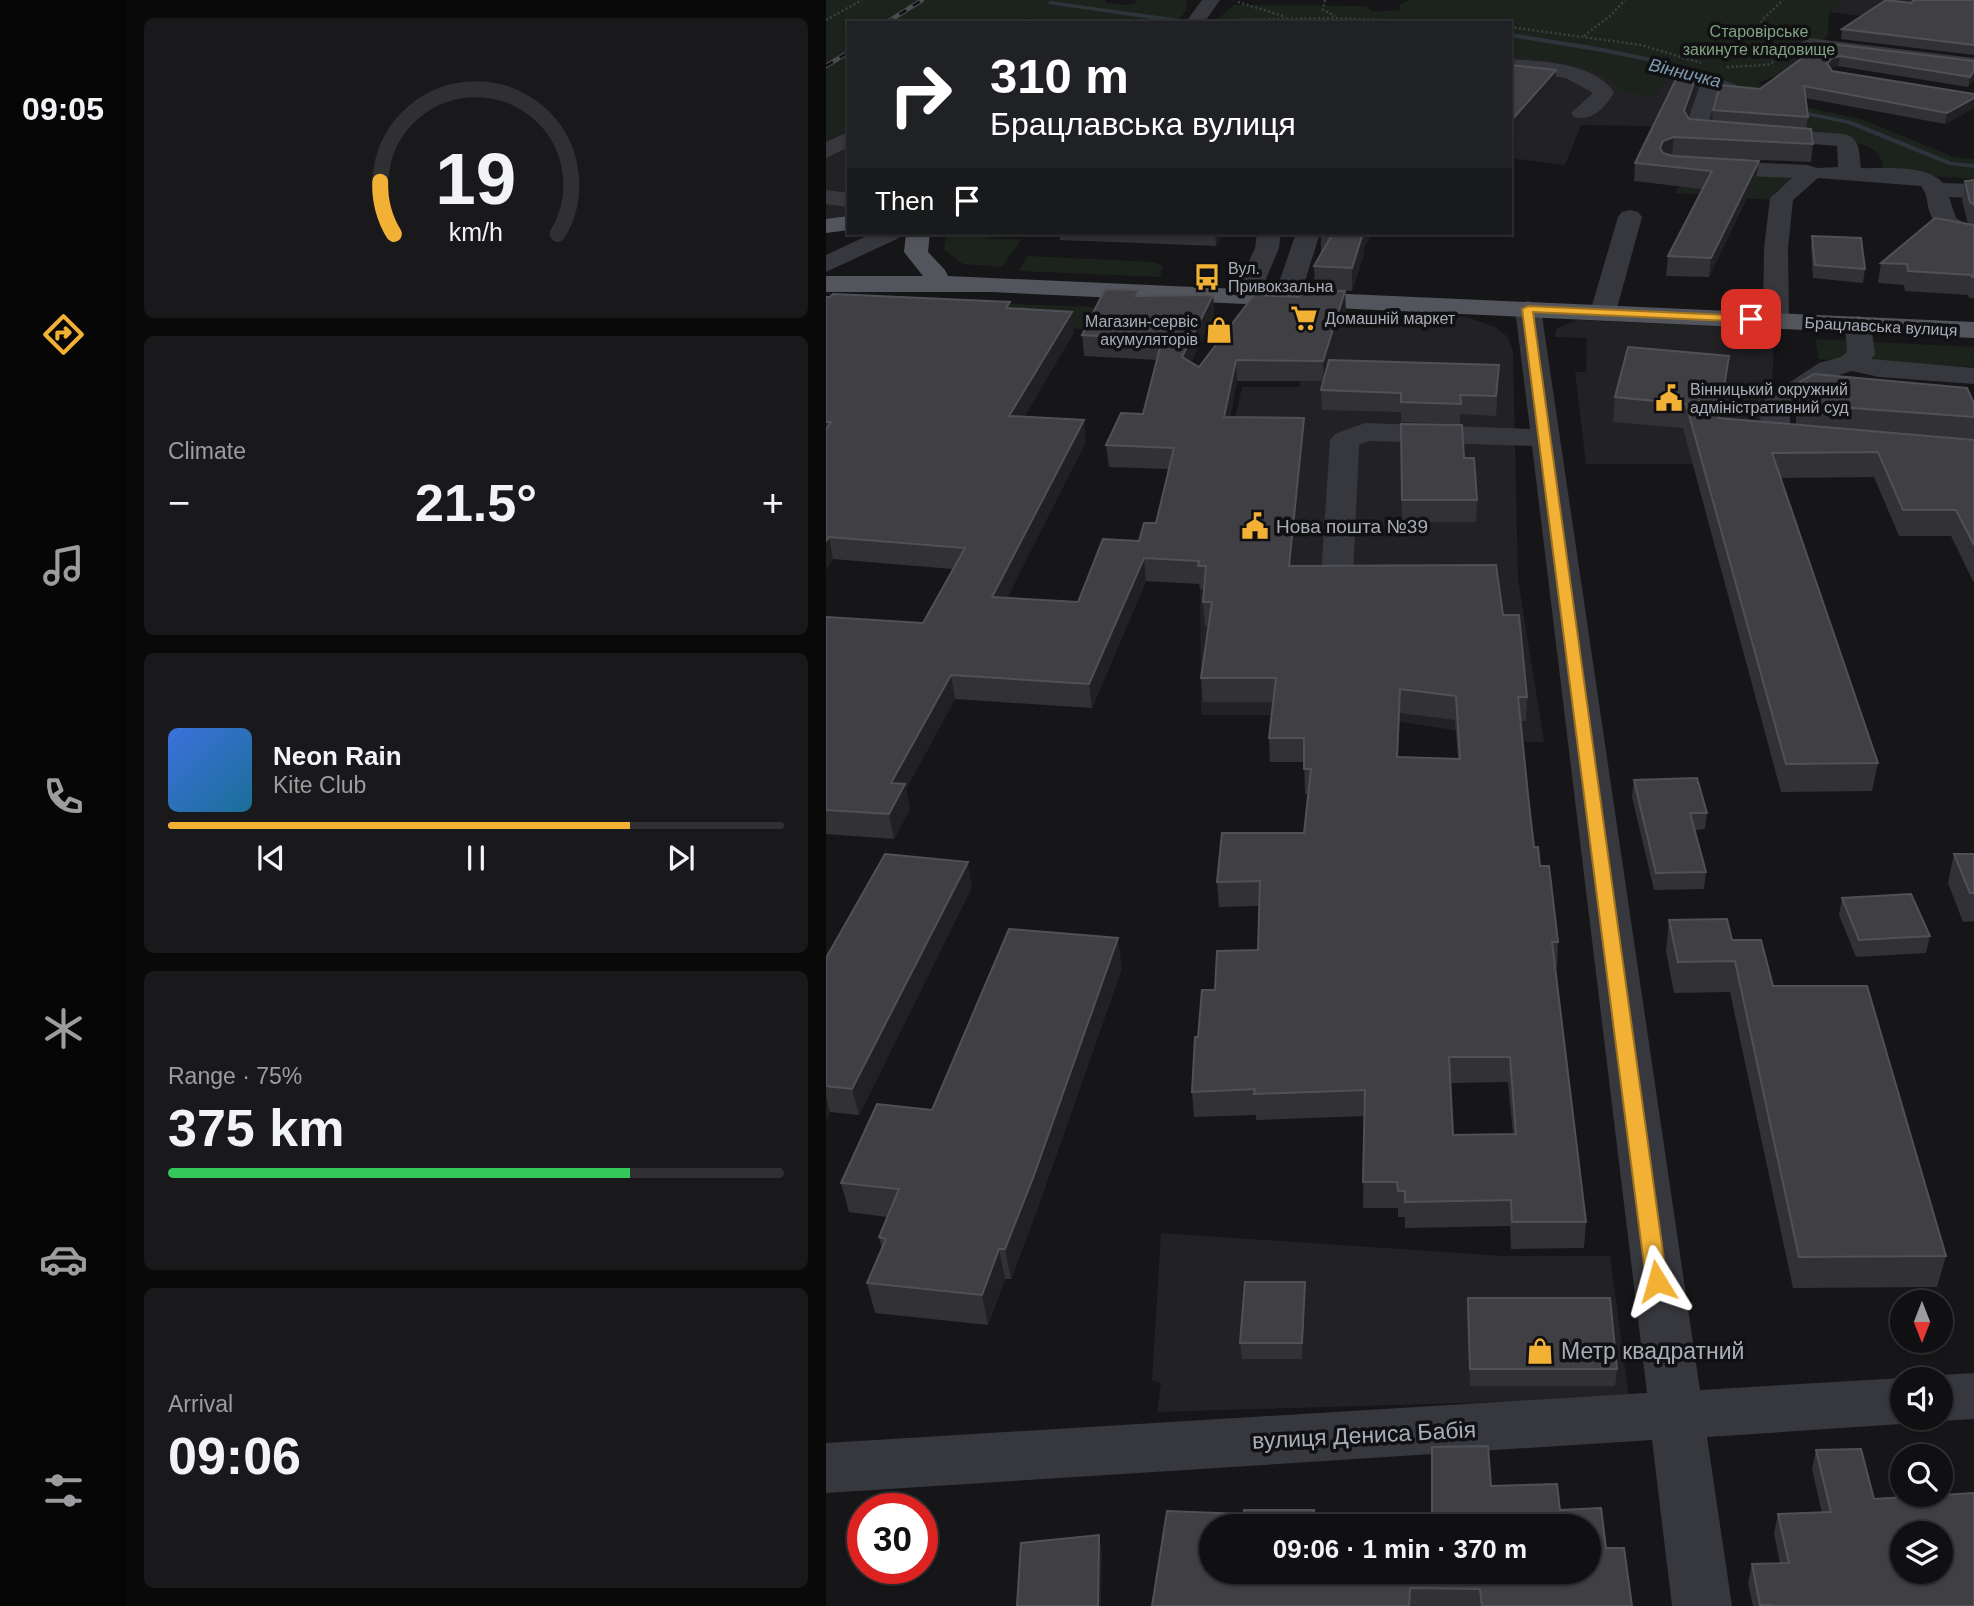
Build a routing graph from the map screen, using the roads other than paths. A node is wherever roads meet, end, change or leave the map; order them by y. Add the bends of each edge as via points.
1 (1211, 0) edge
2 (1196, 21) edge
3 (1808, 44) road end
4 (1974, 64) edge
5 (1512, 65) edge
6 (1709, 88) dead end
7 (1581, 113) dead end
8 (847, 139) edge
9 (826, 151) edge
10 (1686, 166) edge
11 (1808, 172) junction
12 (1850, 175) junction
13 (1936, 189) junction
14 (1974, 191) edge
15 (826, 197) edge
16 (847, 200) edge
17 (1630, 217) dead end
18 (847, 223) edge
19 (826, 226) edge
20 (847, 233) edge
21 (887, 235) edge
22 (917, 235) edge
23 (1269, 235) edge
24 (1307, 235) edge
25 (1974, 237) edge
26 (826, 239) edge
27 (826, 267) edge
28 (936, 275) junction
29 (826, 284) edge
30 (991, 284) junction
31 (1246, 296) junction
32 (1287, 297) junction
33 (1528, 309) junction
34 (1603, 312) junction
35 (1776, 320) junction
36 (1858, 324) junction
37 (1974, 330) edge
38 (1851, 363) junction
39 (1974, 376) edge
40 (1544, 438) junction
41 (1842, 444) edge
42 (1337, 577) edge
43 (1974, 1396) edge
44 (1953, 1397) edge
45 (1890, 1402) edge
46 (1675, 1417) junction
47 (826, 1468) edge
48 (1702, 1606) edge

1 - 2 street
3 - 4 street
5 - 7 street via 1597,83 1604,92
6 - 12 street via 1696,129 1844,140
8 - 9 street
10 - 11 street
11 - 12 street
11 - 35 street via 1782,198 1776,248
12 - 13 street via 1919,178
13 - 14 street
13 - 25 street via 1943,222
15 - 16 street
17 - 34 street
18 - 19 main road
20 - 26 street
21 - 27 street
22 - 28 main road via 914,246 918,259
23 - 31 street
24 - 32 street
27 - 28 main road, Брацлавська вулиця
28 - 30 main road, Брацлавська вулиця
29 - 30 main road, Брацлавська вулиця
30 - 31 main road, Брацлавська вулиця
31 - 32 main road, Брацлавська вулиця
32 - 33 main road, Брацлавська вулиця
33 - 34 main road, Брацлавська вулиця
33 - 40 street
34 - 35 main road, Брацлавська вулиця
35 - 36 main road, Брацлавська вулиця
36 - 37 main road, Брацлавська вулиця
36 - 38 street via 1861,354
38 - 39 street
38 - 41 street via 1829,369 1776,404 1776,439
40 - 42 street via 1365,432 1345,440
40 - 46 street
43 - 44 street
45 - 46 street, вулиця Дениса Бабія
46 - 47 street, вулиця Дениса Бабія
46 - 48 street

